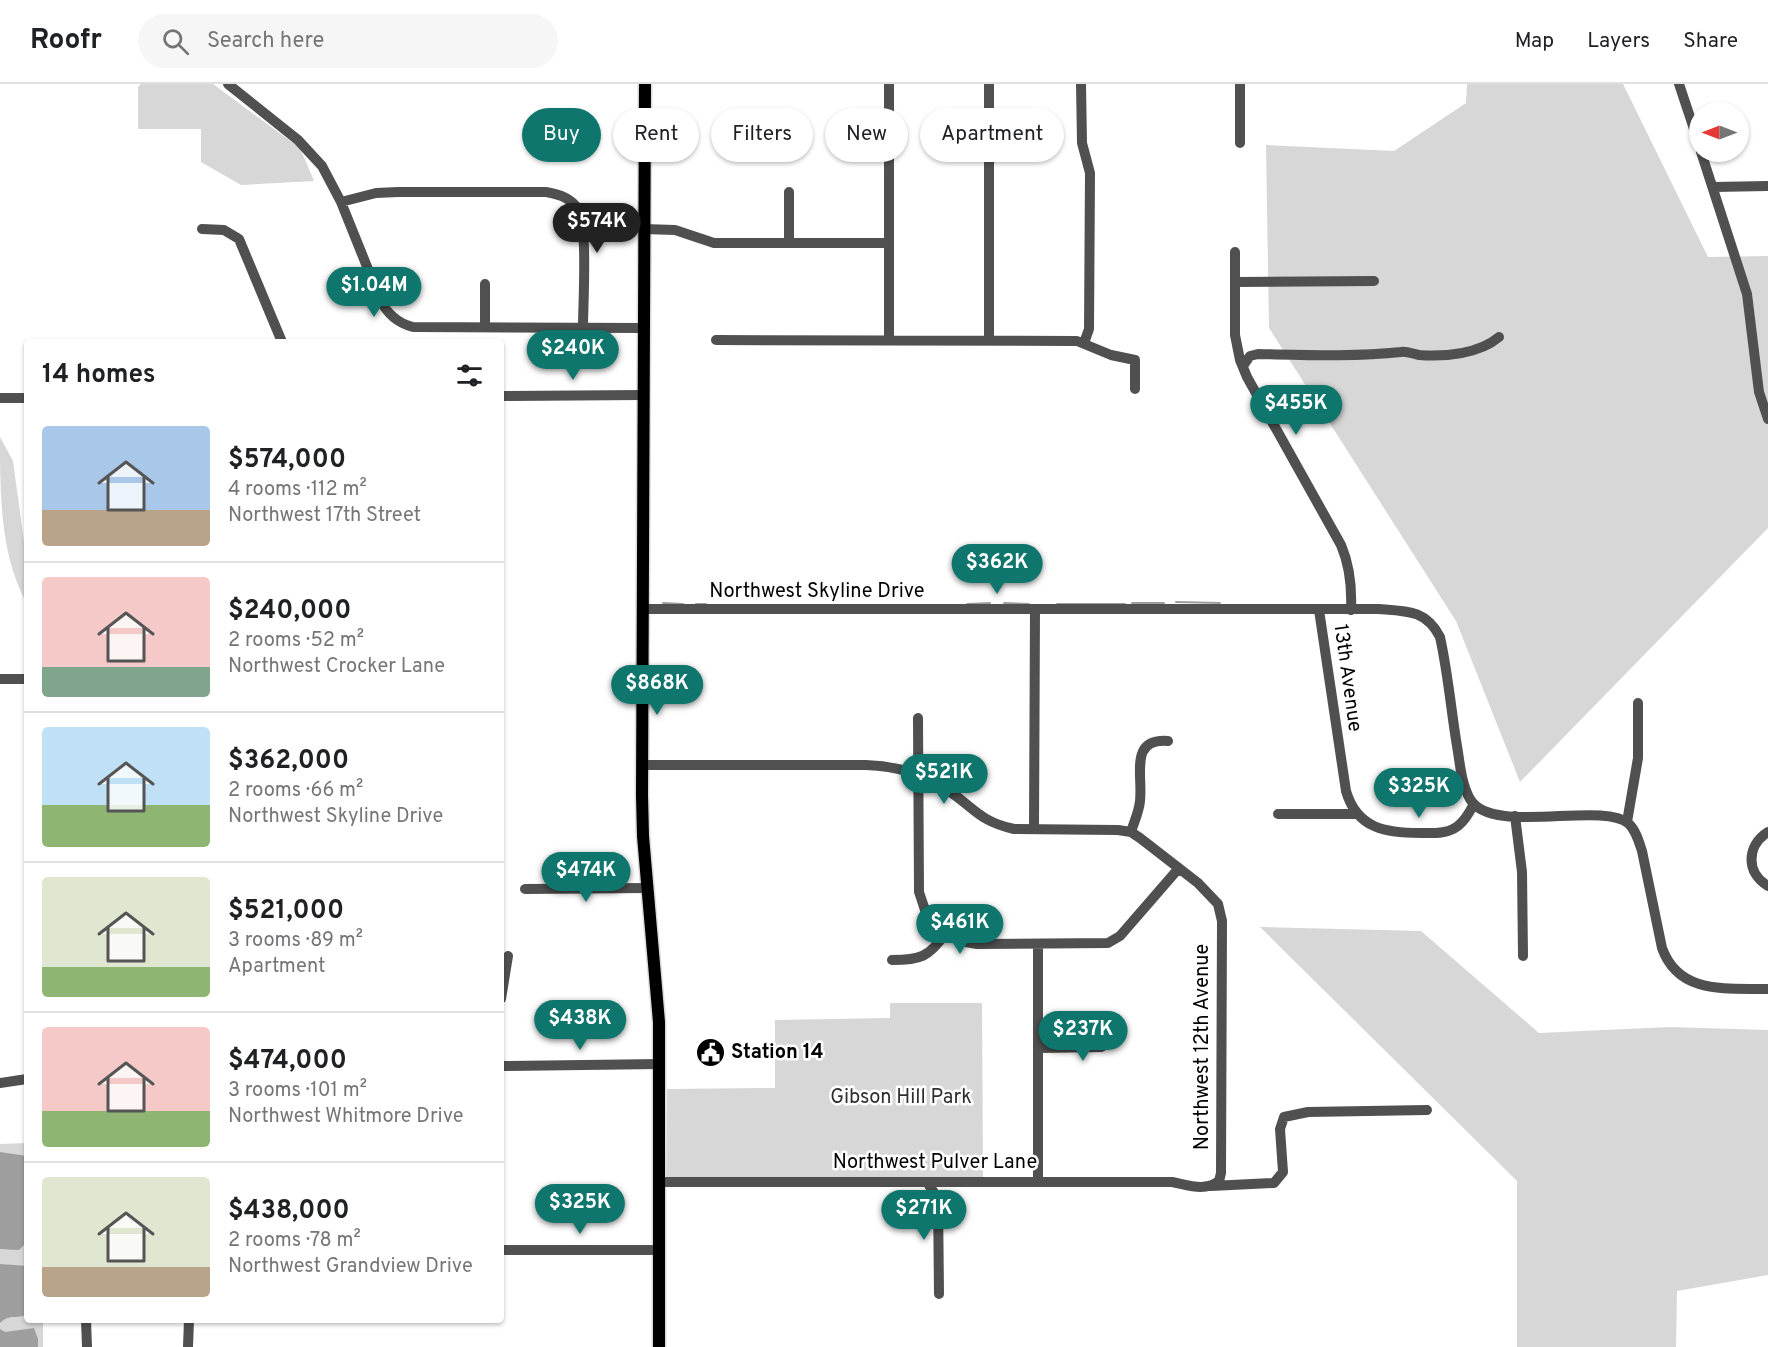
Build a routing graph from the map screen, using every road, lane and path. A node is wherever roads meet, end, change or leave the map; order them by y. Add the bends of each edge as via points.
1 (228, 84) edge
2 (645, 84) edge
3 (889, 84) edge
4 (990, 84) edge
5 (1081, 84) edge
6 (1240, 84) edge
7 (1679, 84) edge
8 (1689, 114) edge
9 (1240, 143) dead end
10 (1705, 162) edge
11 (1768, 186) edge
12 (1714, 187) junction
13 (789, 192) dead end
14 (341, 202) junction
15 (202, 229) dead end
16 (645, 229) junction
17 (789, 243) junction
18 (888, 243) junction
19 (1235, 252) dead end
20 (1374, 281) dead end
21 (1235, 282) junction
22 (485, 284) dead end
23 (485, 327) junction
24 (584, 327) junction
25 (645, 327) junction
26 (1499, 337) dead end
27 (281, 339) edge
28 (989, 339) junction
29 (716, 340) dead end
30 (889, 340) junction
31 (1084, 343) junction
32 (1242, 366) junction
33 (1135, 389) dead end
34 (644, 395) junction
35 (504, 396) edge
36 (0, 398) edge
37 (24, 398) edge
38 (1768, 419) edge
39 (642, 609) junction
40 (1035, 609) junction
41 (1319, 610) junction
42 (1351, 610) junction
43 (0, 679) edge
44 (24, 679) edge
45 (1638, 703) dead end
46 (918, 718) dead end
47 (1168, 741) dead end
48 (642, 765) junction
49 (919, 776) junction
50 (1474, 804) junction
51 (1278, 814) dead end
52 (1358, 815) junction
53 (1515, 816) junction
54 (1627, 822) junction
55 (1034, 829) junction
56 (1131, 832) junction
57 (1768, 832) edge
58 (1179, 868) junction
59 (1768, 886) edge
60 (648, 888) junction
61 (525, 889) dead end
62 (945, 934) junction
63 (1038, 944) junction
64 (508, 956) dead end
65 (1523, 956) dead end
66 (892, 960) dead end
67 (504, 981) edge
68 (1768, 989) edge
69 (1115, 1040) dead end
70 (1039, 1048) junction
71 (660, 1064) junction
72 (504, 1066) edge
73 (24, 1079) edge
74 (0, 1083) edge
75 (1427, 1110) dead end
76 (1038, 1181) junction
77 (660, 1182) junction
78 (927, 1182) junction
79 (1210, 1186) junction
80 (504, 1250) edge
81 (659, 1250) junction
82 (939, 1294) dead end
83 (86, 1323) edge
84 (189, 1323) edge
85 (87, 1347) edge
86 (188, 1347) edge
87 (659, 1347) edge

1 - 14 street via 307,148 322,166
2 - 16 main road
3 - 18 street
4 - 28 street
5 - 31 street via 1082,143 1090,173 1089,329
6 - 9 street
7 - 8 street
10 - 12 street
11 - 12 street
12 - 38 street via 1747,294 1759,392
13 - 17 street
14 - 23 street via 380,299 392,317 413,327
14 - 24 street via 398,192 546,192 570,200 583,225
15 - 27 street via 224,230 240,239
16 - 17 street via 675,230 714,243
16 - 25 main road
17 - 18 street
18 - 30 street
19 - 21 street
20 - 21 street
21 - 32 street via 1235,335
22 - 23 street
23 - 24 street
24 - 25 street
25 - 34 main road
26 - 32 street via 1480,348 1456,353 1258,354 1250,356
28 - 30 street
28 - 31 street
29 - 30 street
31 - 33 street via 1135,360
32 - 42 street via 1341,544 1349,570
34 - 35 street
34 - 39 main road
36 - 37 street
39 - 40 street, Northwest Skyline Drive
39 - 48 main road
40 - 41 street, Northwest Skyline Drive
40 - 55 street
41 - 42 street, Northwest Skyline Drive
41 - 52 street, 13th Avenue via 1346,791
42 - 50 street, Northwest Skyline Drive via 1409,612 1435,627 1444,657 1462,777
43 - 44 street
45 - 54 street via 1638,758
46 - 49 street
47 - 56 street via 1153,741 1143,750 1140,800
48 - 49 street via 866,765
48 - 60 main road
49 - 55 street via 946,789 990,822 1014,829
49 - 62 street via 919,892 928,916
50 - 52 street via 1460,824 1437,833 1393,832
50 - 53 street via 1490,812
51 - 52 street
53 - 54 street via 1599,816
53 - 65 street via 1522,872
54 - 68 street via 1642,851 1662,948 1673,969 1703,986
55 - 56 street
56 - 58 street
57 - 59 street via 1761,837 1751,861 1755,875
58 - 63 street via 1116,939 1099,944
58 - 79 street, Northwest 12th Avenue via 1212,896 1222,921 1221,1173 1219,1181
60 - 61 street
60 - 71 main road via 658,988
62 - 63 street via 977,944
62 - 66 street via 924,956
63 - 70 street
64 - 67 street
69 - 70 street via 1101,1047
70 - 76 street
71 - 72 street
71 - 77 main road
73 - 74 street
75 - 79 street, Northwest Pulver Lane via 1308,1112 1284,1117 1280,1129 1283,1172 1274,1183
76 - 78 street, Northwest Pulver Lane
76 - 79 street, Northwest Pulver Lane
77 - 78 street, Northwest Pulver Lane
77 - 81 main road
78 - 82 street via 938,1199
80 - 81 street
81 - 87 main road
83 - 85 street
84 - 86 street

